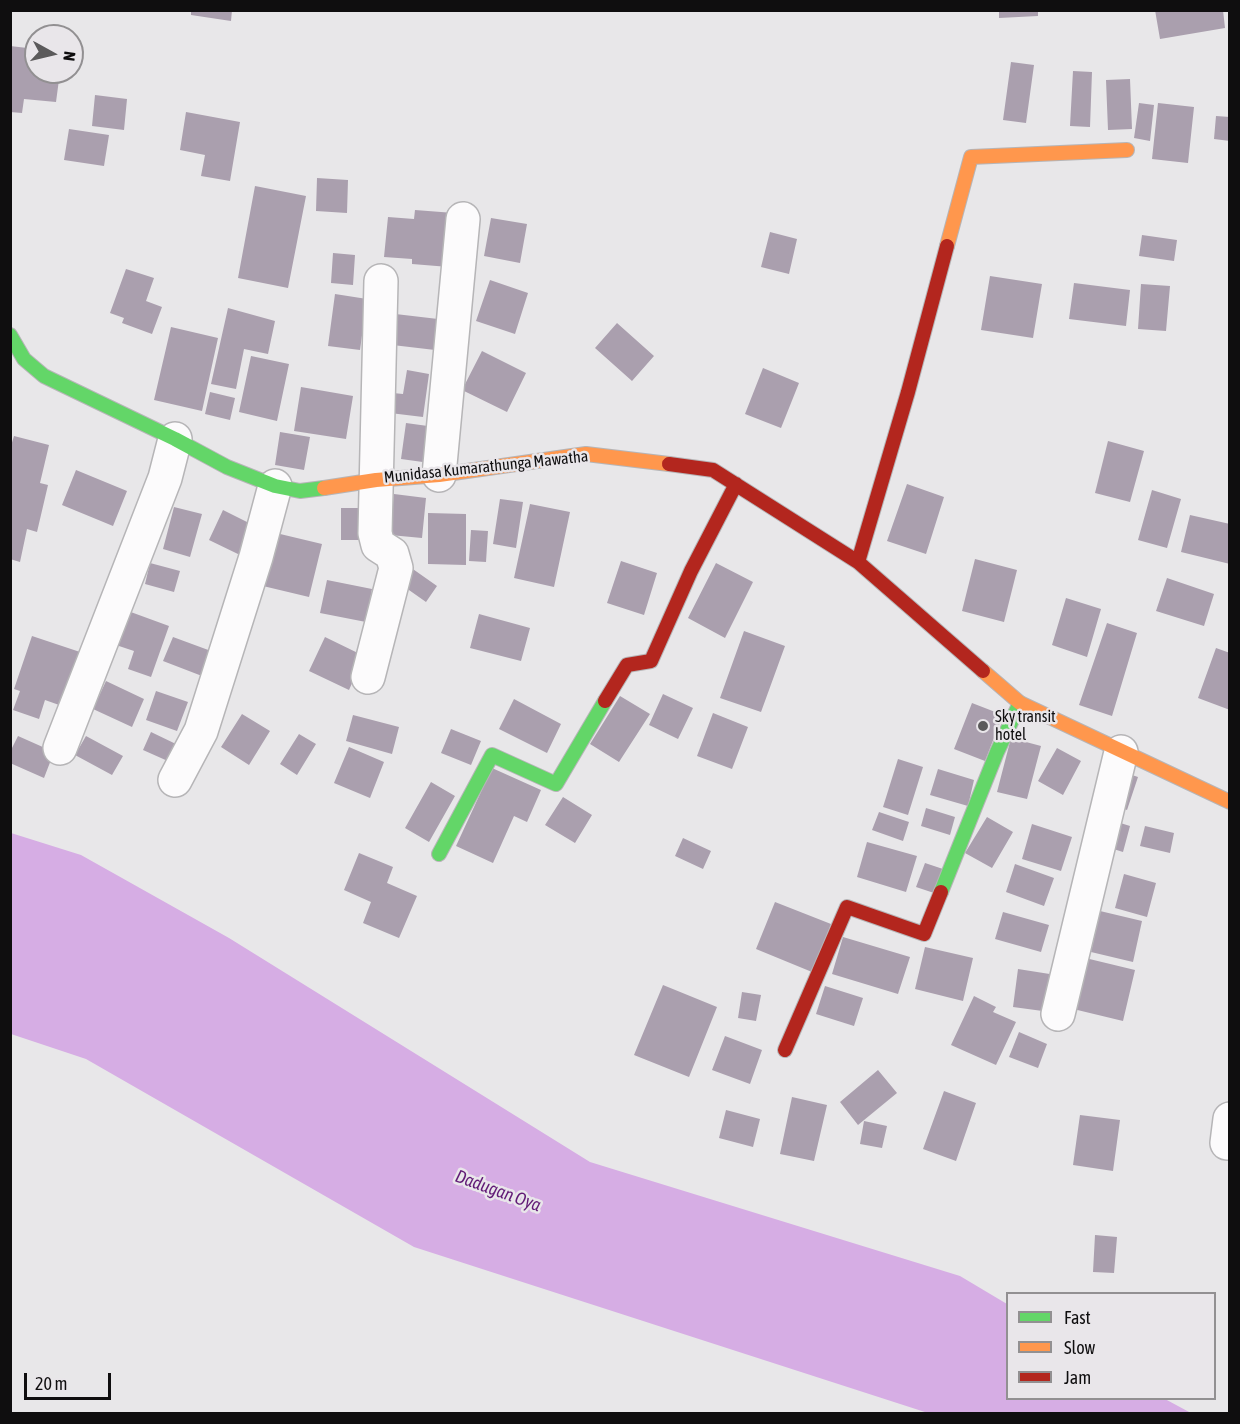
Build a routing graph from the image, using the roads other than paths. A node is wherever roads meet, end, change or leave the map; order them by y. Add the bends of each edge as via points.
1 (1127, 150) dead end
2 (464, 219) dead end
3 (381, 281) dead end
4 (10, 335) edge
5 (175, 439) junction
6 (439, 476) junction
7 (376, 480) junction
8 (736, 484) junction
9 (275, 486) junction
10 (858, 562) junction
11 (368, 677) dead end
12 (1020, 703) junction
13 (60, 748) dead end
14 (1121, 752) junction
15 (175, 780) dead end
16 (1228, 794) edge
17 (439, 854) dead end
18 (1058, 1014) dead end
19 (785, 1050) dead end
20 (1230, 1119) edge
21 (1230, 1143) edge

1 - 10 street via 971,157
2 - 6 street
3 - 7 street
4 - 5 street, Munidasa Kumarathunga Mawatha via 24,358 44,376
5 - 9 street, Munidasa Kumarathunga Mawatha via 226,467
5 - 13 street via 165,478
6 - 7 street, Munidasa Kumarathunga Mawatha
6 - 8 street, Munidasa Kumarathunga Mawatha via 586,454 713,470
7 - 9 street, Munidasa Kumarathunga Mawatha via 300,491
7 - 11 street via 375,533 378,544 392,554 396,568
8 - 10 street, Munidasa Kumarathunga Mawatha
8 - 17 street via 651,661 627,665 556,784 492,755
9 - 15 street via 201,731
10 - 12 street, Munidasa Kumarathunga Mawatha
12 - 14 street, Munidasa Kumarathunga Mawatha
12 - 19 street via 924,934 847,907
14 - 16 street, Munidasa Kumarathunga Mawatha
14 - 18 street
20 - 21 street

